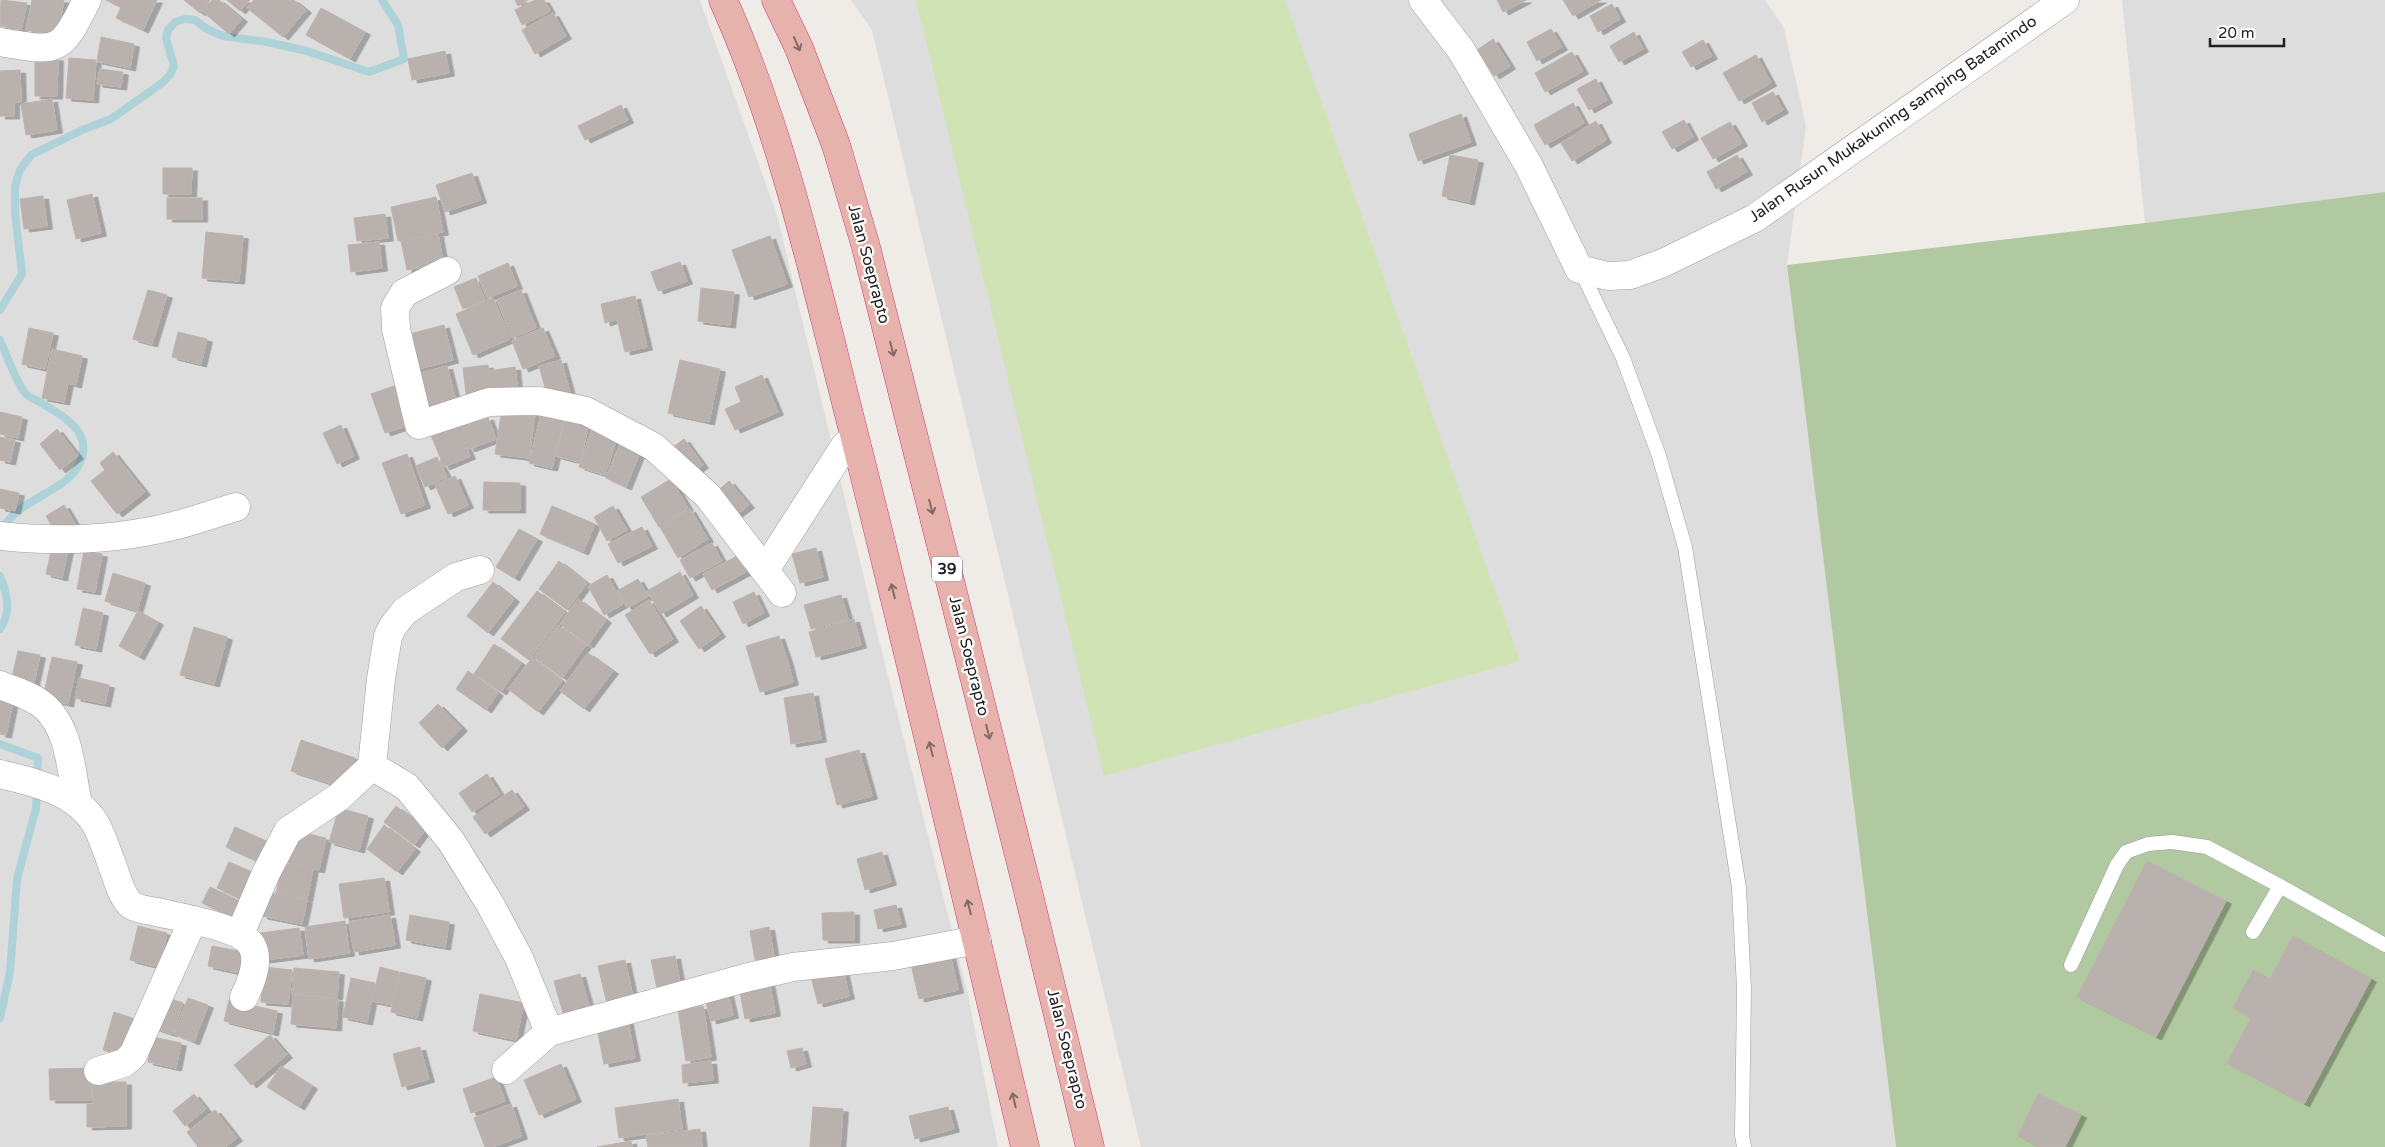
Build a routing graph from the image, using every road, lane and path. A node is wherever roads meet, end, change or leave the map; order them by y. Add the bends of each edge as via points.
1 (86, 0) edge
2 (723, 0) edge
3 (776, 0) edge
4 (1423, 0) edge
5 (2064, 0) edge
6 (0, 42) edge
7 (1579, 269) junction
8 (447, 271) dead end
9 (854, 437) junction
10 (236, 507) dead end
11 (11, 537) edge
12 (480, 570) dead end
13 (765, 570) junction
14 (782, 593) dead end
15 (0, 685) edge
16 (372, 766) junction
17 (0, 774) edge
18 (68, 798) junction
19 (2280, 886) junction
20 (193, 920) junction
21 (2253, 932) dead end
22 (240, 934) junction
23 (977, 940) junction
24 (2385, 945) edge
25 (2071, 964) dead end
26 (244, 997) dead end
27 (549, 1032) junction
28 (506, 1070) dead end
29 (98, 1071) dead end
30 (1025, 1147) edge
31 (1090, 1147) edge
32 (1744, 1147) edge

1 - 6 street via 62,43 48,49
2 - 9 highway via 761,93 810,261
3 -> 31 highway, Jalan Soeprapto / 39 via 799,48 836,145 866,247
4 - 7 street via 1461,50 1529,166
5 - 7 street, Jalan Rusun Mukakuning samping Batamindo via 1755,218 1664,264 1630,275 1608,276
7 - 32 lane via 1623,358 1660,456 1685,547 1739,888 1744,989
8 - 13 street via 404,293 396,308 396,329 419,426 489,402 539,402 586,411 654,447 708,496
9 - 13 street via 844,447
23 -> 9 highway
10 - 11 street via 172,526 76,540
12 - 16 street via 456,577 405,611 393,626 382,671
13 - 14 street
15 - 18 street via 30,697 45,707 58,722 66,748
16 - 22 street via 339,797 288,831
16 - 27 street via 407,787 451,842 519,958
17 - 18 street via 30,781
18 - 20 street via 96,825 129,903 135,908
19 - 21 lane
19 - 24 lane
19 - 25 lane via 2207,847 2172,842 2148,844 2126,852
20 - 22 street
20 - 29 street via 133,1055 124,1062
22 - 26 street via 252,946 255,964
23 - 27 street via 893,956 793,967
30 -> 23 highway
27 - 28 street

